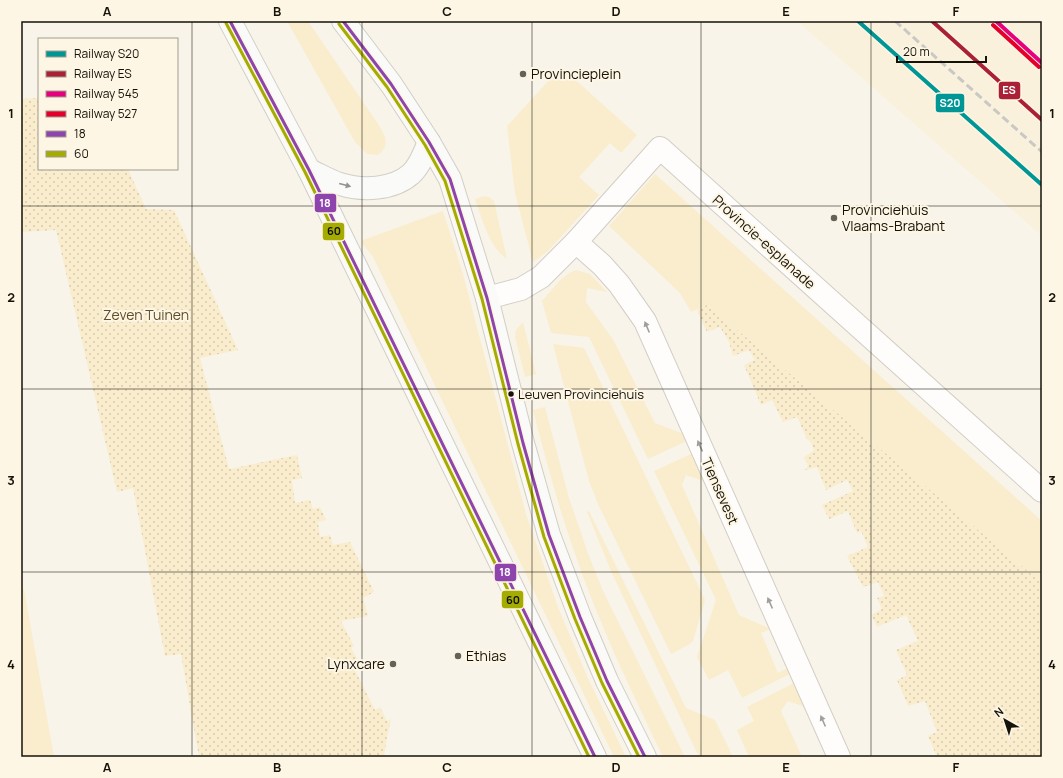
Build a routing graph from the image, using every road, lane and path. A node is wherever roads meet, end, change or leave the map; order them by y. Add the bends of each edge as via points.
1 (230, 21) edge
2 (343, 21) edge
3 (429, 142) junction
4 (310, 170) junction
5 (576, 242) junction
6 (487, 298) junction
7 (1042, 491) edge
8 (595, 757) edge
9 (645, 757) edge
10 (839, 757) edge

1 - 4 main road
2 - 3 main road via 391,84
4 -> 3 main road via 351,187 375,188 389,185 410,174 422,159
3 - 6 main road via 450,179
4 - 8 main road
5 - 6 street, Provincie-esplanade via 532,283 521,289
5 - 7 street, Provincie-esplanade via 660,148
10 -> 5 street, Tiensevest via 645,321 619,284
6 - 9 main road via 549,536 607,681

